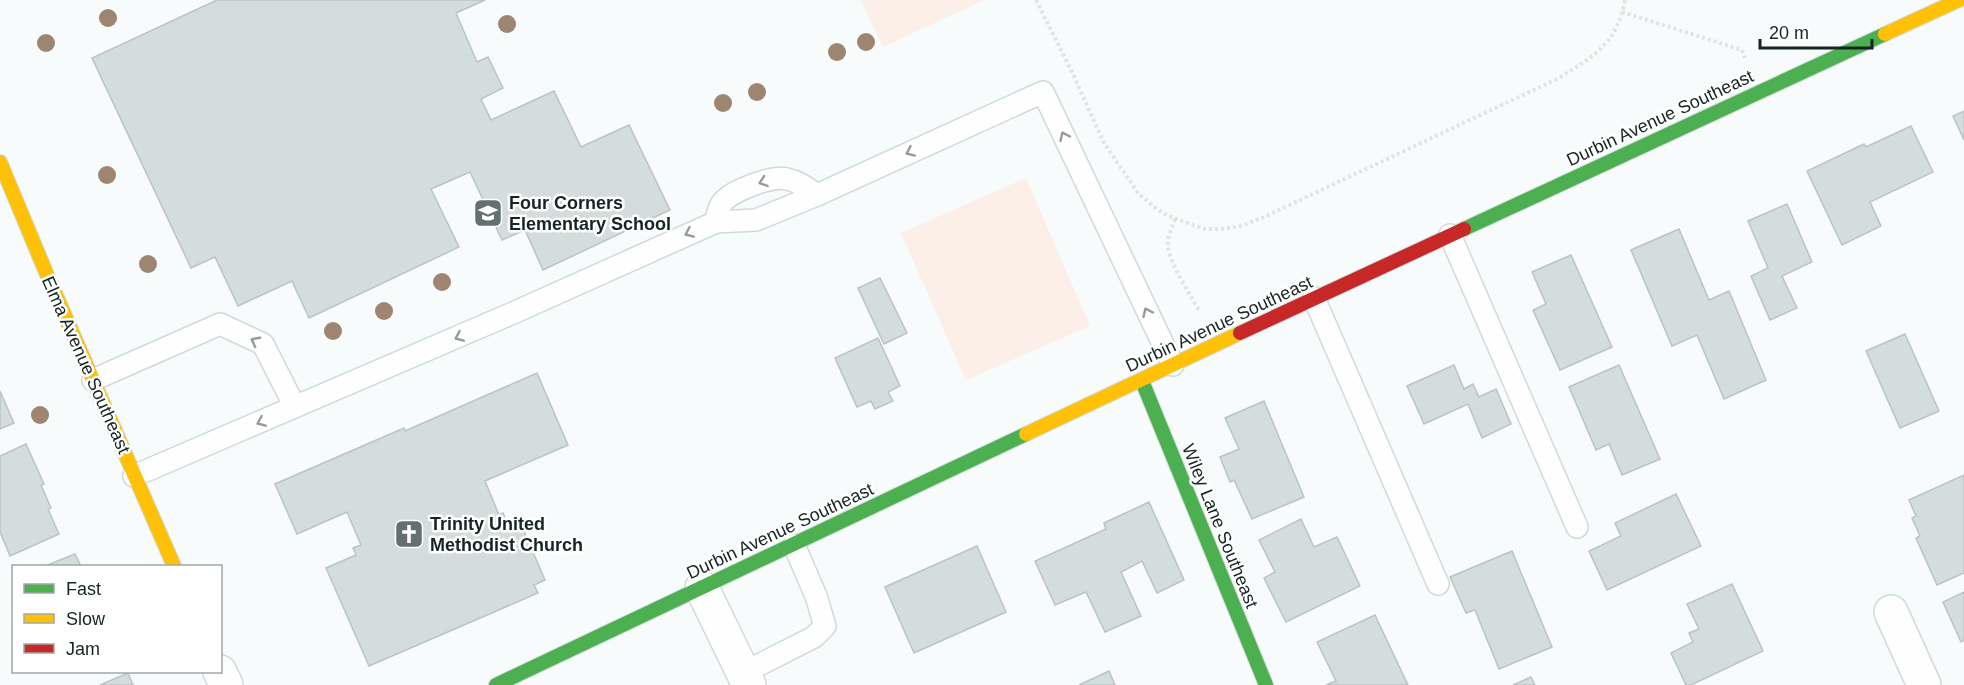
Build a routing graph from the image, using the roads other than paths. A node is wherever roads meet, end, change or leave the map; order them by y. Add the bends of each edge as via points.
1 (1959, 0) edge
2 (0, 162) edge
3 (817, 195) junction
4 (716, 222) junction
5 (1450, 235) junction
6 (1314, 298) junction
7 (1173, 365) junction
8 (93, 380) junction
9 (1142, 381) junction
10 (295, 407) junction
11 (134, 476) junction
12 (1576, 527) dead end
13 (794, 544) junction
14 (173, 565) edge
15 (1438, 584) dead end
16 (702, 588) junction
17 (1891, 612) dead end
18 (746, 679) edge
19 (496, 685) edge
20 (1266, 685) edge
21 (1924, 685) edge

1 - 5 street, Durbin Avenue Southeast
2 - 8 street, Elma Avenue Southeast
3 - 4 lane via 756,220
3 -> 4 lane via 785,178 769,179 720,204
7 -> 3 lane via 1043,92
4 -> 10 lane
5 - 6 street, Durbin Avenue Southeast
5 - 12 lane
6 - 7 street, Durbin Avenue Southeast
6 - 15 lane
7 - 9 street, Durbin Avenue Southeast
10 -> 8 lane via 263,344 220,324
8 - 11 street, Elma Avenue Southeast
9 - 13 street, Durbin Avenue Southeast
9 - 20 street, Wiley Lane Southeast
10 -> 11 lane
11 - 14 street, Elma Avenue Southeast
13 - 16 street, Durbin Avenue Southeast
13 - 18 lane via 825,626 814,637
16 - 18 street
16 - 19 street, Durbin Avenue Southeast
17 - 21 street

